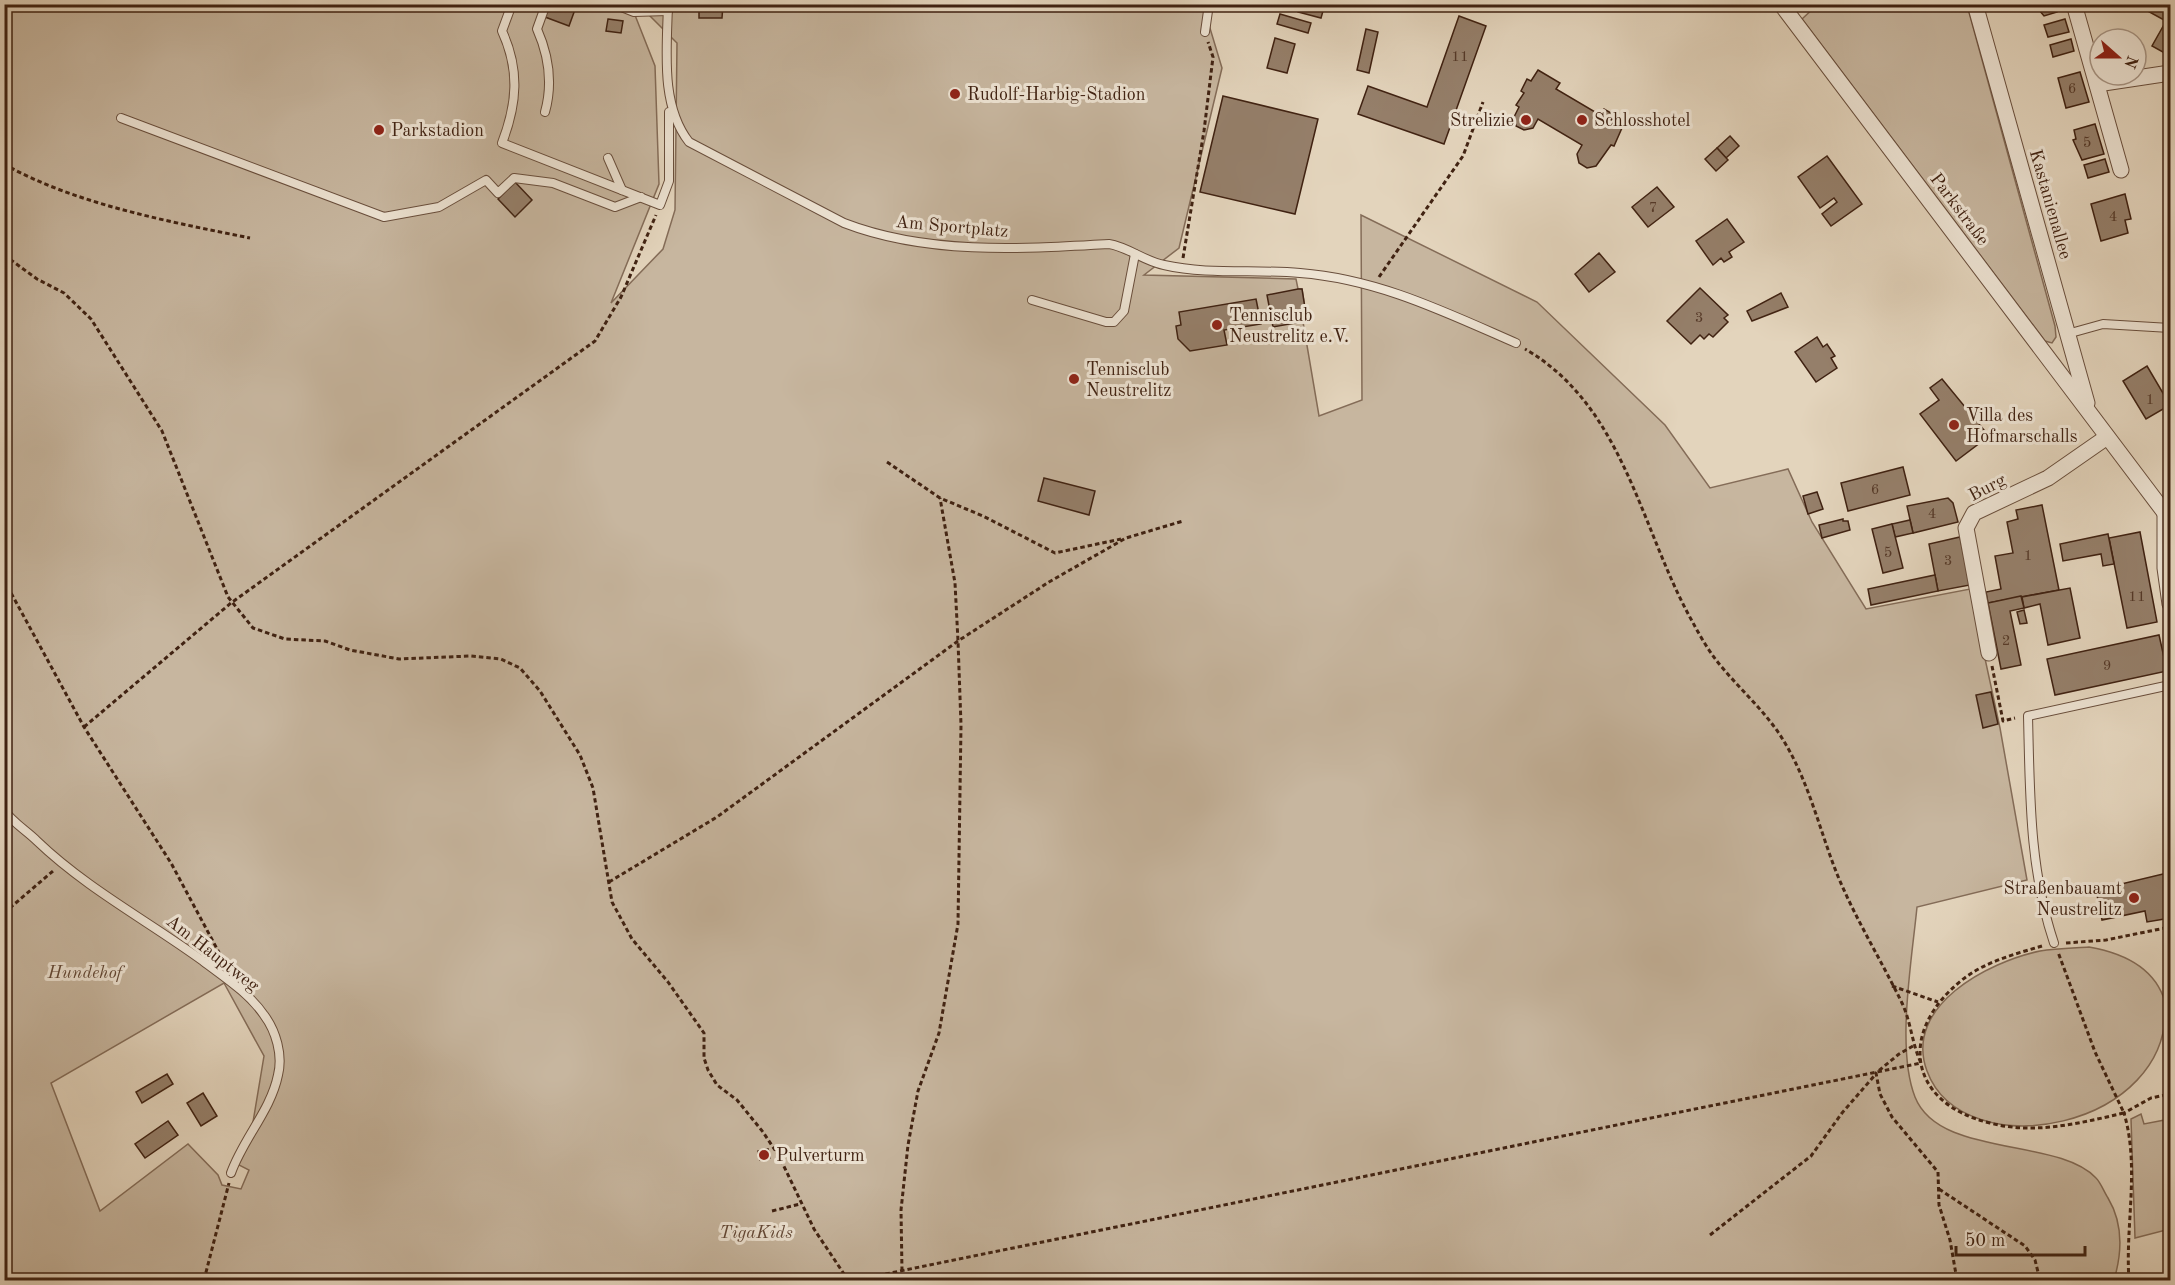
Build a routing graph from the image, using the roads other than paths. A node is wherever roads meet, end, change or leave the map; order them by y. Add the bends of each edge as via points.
1 (512, 4) edge
2 (546, 4) edge
3 (614, 4) edge
4 (1209, 4) edge
5 (1781, 4) edge
6 (1975, 4) edge
7 (2074, 4) edge
8 (668, 8) edge
9 (1205, 32) road end
10 (2088, 53) edge
11 (2170, 73) edge
12 (2148, 76) edge
13 (2098, 87) edge
14 (669, 101) junction
15 (545, 112) dead end
16 (121, 118) dead end
17 (608, 158) dead end
18 (2121, 170) dead end
19 (622, 190) junction
20 (641, 197) junction
21 (1135, 254) junction
22 (1032, 300) dead end
23 (2170, 328) edge
24 (2067, 334) junction
25 (1516, 343) road end
26 (2090, 414) junction
27 (2108, 437) junction
28 (2168, 512) edge
29 (2170, 604) edge
30 (1989, 652) road end
31 (2170, 685) edge
32 (4, 810) edge
33 (2054, 943) road end
34 (231, 1173) road end

1 - 19 lane via 502,31 510,47 516,83 502,143
2 - 15 lane via 537,29 547,53 550,94
3 - 8 lane via 634,12
4 - 9 lane
5 - 26 street, Parkstraße
6 - 24 street, Kastanienallee
7 - 10 street
8 - 14 lane, Am Sportplatz
11 - 12 street
13 - 18 street
14 - 20 lane via 669,181 660,205
14 - 21 lane, Am Sportplatz via 680,130 698,149 866,231 952,245 1109,244
16 - 20 lane via 384,217 439,207 486,180 498,193 514,178 554,183 615,207
17 - 19 lane
19 - 20 lane
21 - 22 lane via 1125,311 1114,322
21 - 25 lane, Am Sportplatz via 1164,266 1300,273 1374,285
23 - 24 lane via 2103,324
24 - 26 street, Kastanienallee
26 - 27 street, Parkstraße
27 - 28 street
27 - 30 street, Burg via 2048,478 1974,513 1966,528
28 - 29 street via 2165,568
31 - 33 lane via 2028,716 2032,836
32 - 34 lane, Am Hauptweg via 61,864 231,982 264,1014 280,1055 278,1075 268,1103

